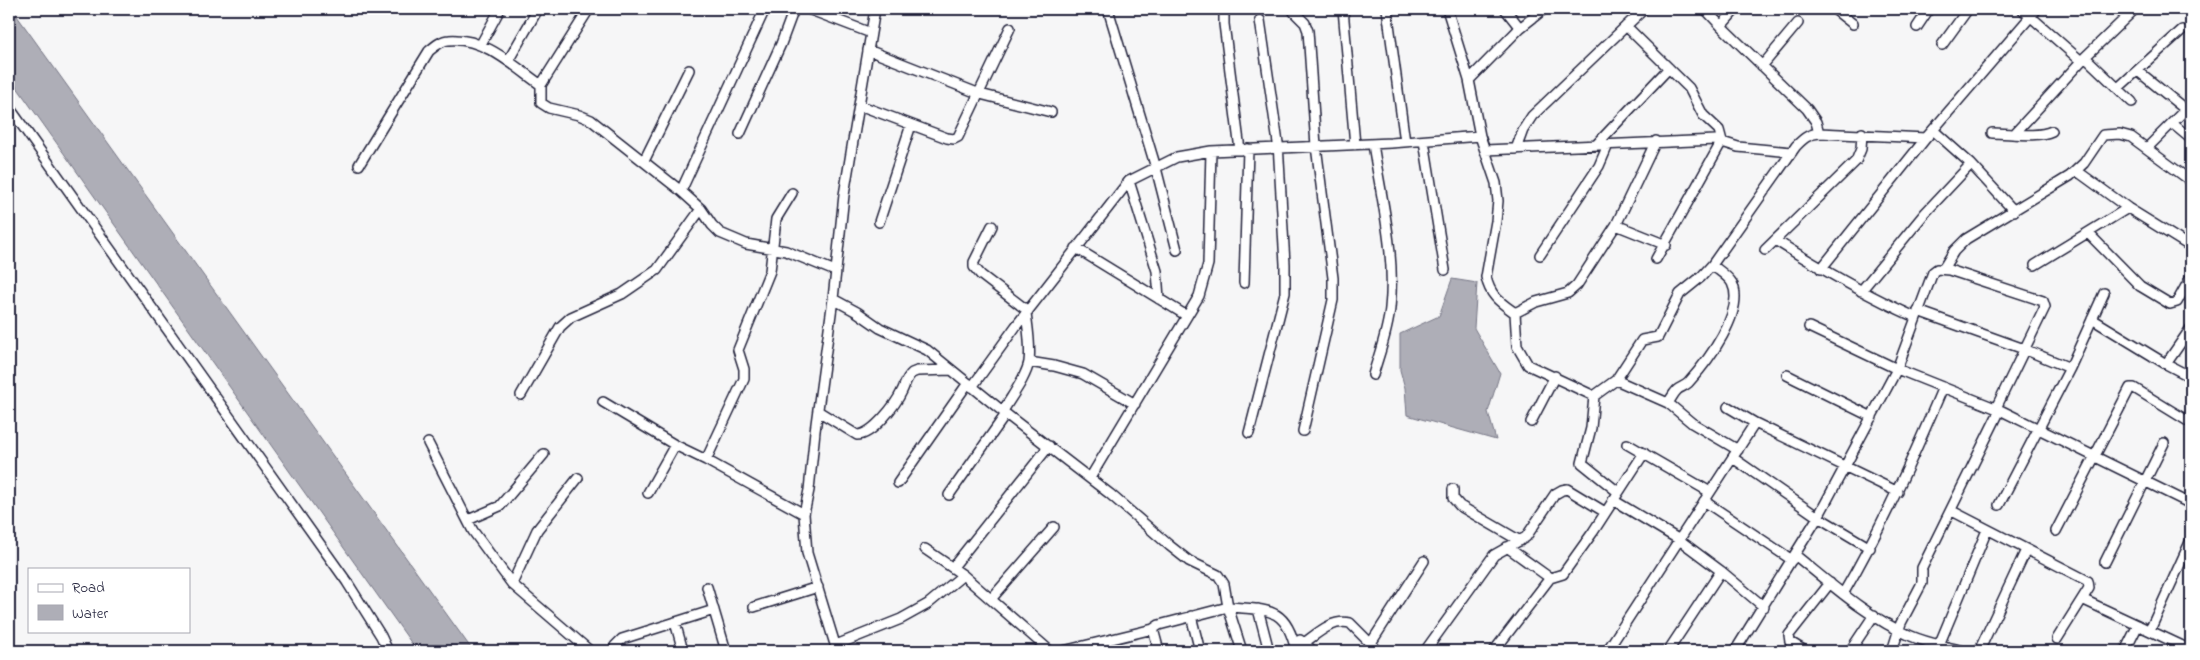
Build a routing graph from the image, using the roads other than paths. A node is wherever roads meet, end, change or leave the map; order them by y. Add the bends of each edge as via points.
1 (500, 9) edge
2 (538, 9) edge
3 (588, 9) edge
4 (765, 9) edge
5 (794, 9) edge
6 (808, 9) edge
7 (875, 9) edge
8 (1108, 9) edge
9 (1224, 9) edge
10 (1293, 9) edge
11 (1344, 9) edge
12 (1387, 9) edge
13 (1447, 9) edge
14 (1505, 9) edge
15 (1544, 9) edge
16 (1644, 9) edge
17 (1705, 9) edge
18 (1736, 9) edge
19 (1834, 9) edge
20 (1929, 9) edge
21 (1968, 9) edge
22 (2022, 9) edge
23 (2037, 9) edge
24 (2134, 9) edge
25 (2030, 16) junction
26 (1260, 20) dead end
27 (1798, 23) dead end
28 (1852, 24) dead end
29 (1626, 26) junction
30 (1721, 26) junction
31 (1917, 27) dead end
32 (1010, 28) dead end
33 (1520, 28) junction
34 (2182, 30) dead end
35 (871, 33) junction
36 (481, 44) junction
37 (1942, 44) dead end
38 (868, 50) junction
39 (2083, 59) junction
40 (508, 61) junction
41 (1762, 66) junction
42 (1669, 68) junction
43 (689, 70) dead end
44 (2138, 71) junction
45 (1469, 80) junction
46 (541, 85) junction
47 (2118, 88) junction
48 (980, 94) junction
49 (2132, 102) dead end
50 (859, 104) junction
51 (9, 107) edge
52 (2188, 107) edge
53 (1051, 112) dead end
54 (2174, 124) junction
55 (912, 125) junction
56 (1933, 130) junction
57 (2052, 131) dead end
58 (1819, 133) junction
59 (2015, 133) junction
60 (740, 134) dead end
61 (1862, 134) junction
62 (1992, 134) dead end
63 (1480, 136) junction
64 (1926, 138) junction
65 (2191, 139) edge
66 (1424, 141) junction
67 (1656, 141) junction
68 (1722, 141) junction
69 (1405, 142) junction
70 (1373, 144) junction
71 (1355, 145) junction
72 (1596, 145) junction
73 (1608, 145) junction
74 (1316, 146) junction
75 (1278, 148) junction
76 (1516, 148) junction
77 (2147, 148) junction
78 (1244, 150) junction
79 (1485, 150) junction
80 (1211, 151) junction
81 (1792, 152) junction
82 (644, 161) junction
83 (1971, 164) junction
84 (359, 165) dead end
85 (1156, 168) junction
86 (2077, 171) junction
87 (1129, 181) junction
88 (2191, 181) edge
89 (681, 191) junction
90 (792, 193) dead end
91 (2128, 208) junction
92 (701, 209) junction
93 (2014, 211) junction
94 (879, 222) dead end
95 (1616, 225) junction
96 (992, 226) dead end
97 (2088, 233) junction
98 (1776, 240) junction
99 (1666, 245) junction
100 (773, 247) junction
101 (2191, 247) edge
102 (1076, 248) junction
103 (1176, 250) dead end
104 (1765, 250) dead end
105 (1540, 255) dead end
106 (1656, 259) dead end
107 (1712, 265) junction
108 (2035, 265) dead end
109 (1821, 269) junction
110 (1943, 269) junction
111 (1444, 270) dead end
112 (835, 271) junction
113 (2191, 277) edge
114 (1244, 283) dead end
115 (1861, 291) junction
116 (2104, 293) dead end
117 (833, 299) junction
118 (1159, 299) junction
119 (1027, 312) junction
120 (1515, 313) junction
121 (1916, 314) junction
122 (1187, 316) junction
123 (2092, 319) junction
124 (1809, 327) dead end
125 (2191, 328) edge
126 (2024, 349) junction
127 (1029, 362) junction
128 (2166, 364) junction
129 (2070, 368) junction
130 (1897, 369) junction
131 (952, 370) junction
132 (1787, 375) dead end
133 (1373, 376) dead end
134 (1555, 376) junction
135 (2191, 377) edge
136 (1616, 380) junction
137 (970, 385) junction
138 (1943, 387) junction
139 (521, 395) dead end
140 (1594, 396) junction
141 (603, 402) dead end
142 (1668, 403) junction
143 (1135, 404) junction
144 (1728, 408) dead end
145 (1998, 409) junction
146 (818, 411) junction
147 (1005, 413) junction
148 (1872, 416) junction
149 (1531, 422) dead end
150 (1755, 423) junction
151 (2191, 423) edge
152 (2038, 430) junction
153 (1303, 431) dead end
154 (1249, 433) dead end
155 (428, 443) dead end
156 (2164, 443) dead end
157 (1627, 444) dead end
158 (675, 445) junction
159 (1049, 446) junction
160 (1644, 453) junction
161 (544, 454) dead end
162 (1735, 454) junction
163 (2095, 457) junction
164 (706, 460) junction
165 (1845, 468) junction
166 (578, 478) dead end
167 (1090, 478) junction
168 (2144, 481) junction
169 (898, 483) dead end
170 (1453, 489) dead end
171 (1710, 492) junction
172 (1898, 492) junction
173 (648, 493) dead end
174 (949, 495) dead end
175 (1615, 496) junction
176 (1704, 501) junction
177 (2191, 504) edge
178 (2000, 505) dead end
179 (1952, 511) junction
180 (1605, 512) junction
181 (804, 514) junction
182 (1818, 517) junction
183 (468, 520) junction
184 (1054, 527) dead end
185 (1986, 530) junction
186 (2056, 531) dead end
187 (1678, 539) junction
188 (2191, 540) edge
189 (1520, 541) junction
190 (1508, 547) junction
191 (1870, 548) junction
192 (925, 549) dead end
193 (2026, 550) junction
194 (1794, 557) junction
195 (1424, 561) dead end
196 (2105, 562) dead end
197 (953, 567) junction
198 (1721, 571) junction
199 (963, 575) junction
200 (1550, 578) junction
201 (1830, 583) junction
202 (512, 584) junction
203 (707, 587) dead end
204 (818, 587) junction
205 (1843, 594) junction
206 (992, 598) junction
207 (2082, 599) junction
208 (754, 607) dead end
209 (1228, 607) junction
210 (1764, 607) junction
211 (1258, 609) junction
212 (714, 610) junction
213 (1874, 615) junction
214 (1191, 616) junction
215 (675, 622) junction
216 (2138, 625) junction
217 (1153, 629) junction
218 (1898, 629) junction
219 (2150, 630) junction
220 (1292, 634) junction
221 (2057, 639) dead end
222 (1304, 643) junction
223 (1371, 643) junction
224 (837, 648) edge
225 (1944, 648) edge
226 (2191, 650) edge
227 (388, 651) edge
228 (590, 651) edge
229 (614, 651) edge
230 (683, 651) edge
231 (726, 651) edge
232 (1050, 651) edge
233 (1063, 651) edge
234 (1159, 651) edge
235 (1200, 651) edge
236 (1242, 651) edge
237 (1269, 651) edge
238 (1296, 651) edge
239 (1313, 651) edge
240 (1378, 651) edge
241 (1425, 651) edge
242 (1494, 651) edge
243 (1607, 651) edge
244 (1668, 651) edge
245 (1735, 651) edge
246 (1805, 651) edge
247 (1850, 651) edge
248 (1892, 651) edge
249 (1962, 651) edge
250 (1979, 651) edge
251 (2126, 651) edge

1 - 36 street
2 - 40 street
3 - 46 street
4 - 89 street
5 - 60 street
6 - 35 street
7 - 35 street
8 - 85 street
9 - 78 street
10 - 74 street via 1308,31
11 - 71 street
12 - 69 street
13 - 45 street
14 - 33 street
15 - 33 street
16 - 29 street
17 - 30 street
18 - 30 street
19 - 28 street
20 - 31 street
21 - 37 street
22 - 25 street
23 - 25 street
24 - 39 street
25 - 39 street
25 - 56 street
26 - 75 street
27 - 41 street
29 - 42 street
29 - 76 street via 1532,116
30 - 41 street
32 - 48 street
33 - 45 street
34 - 44 street
35 - 38 street
36 - 40 street
36 - 84 street via 448,40 429,51
38 - 48 street
38 - 50 street
39 - 47 street
39 - 59 street
40 - 46 street
41 - 58 street via 1813,116
42 - 68 street via 1689,88 1703,115 1719,130
42 - 72 street
43 - 82 street
44 - 47 street
44 - 52 street
45 - 63 street
46 - 82 street via 541,103 591,120
47 - 49 street
48 - 53 street
48 - 55 street via 963,130 954,140
50 - 55 street
50 - 112 street
51 - 227 street via 347,582
52 - 54 street
54 - 65 street
54 - 77 street
55 - 94 street
56 - 64 street
56 - 83 street
57 - 59 street via 2039,135
58 - 61 street
58 - 81 street via 1803,138
59 - 62 street
61 - 64 street
61 - 98 street via 1856,161
63 - 66 street
63 - 79 street
64 - 109 street
66 - 69 street
66 - 111 street
67 - 68 street
67 - 73 street
67 - 95 street
68 - 81 street via 1738,147
68 - 99 street
69 - 70 street
70 - 71 street
70 - 133 street via 1391,283 1390,310
71 - 74 street
72 - 73 street
72 - 76 street
73 - 105 street via 1599,166
74 - 75 street
74 - 153 street via 1333,300
75 - 78 street
75 - 154 street via 1285,293
76 - 79 street
77 - 86 street via 2126,135 2103,135
77 - 88 street
78 - 80 street
78 - 114 street
79 - 120 street via 1496,183 1498,201 1486,277 1496,298
80 - 85 street via 1177,157
80 - 122 street via 1208,264 1199,296
81 - 107 street
82 - 89 street
83 - 93 street
83 - 115 street
85 - 87 street
85 - 103 street
86 - 91 street
86 - 93 street
87 - 102 street
87 - 118 street via 1157,271
89 - 92 street
90 - 100 street via 776,219
91 - 97 street
91 - 101 street
92 - 100 street via 720,233 746,244
92 - 139 street via 657,270 622,294 571,317 560,327
93 - 110 street via 1960,244
95 - 99 street
95 - 120 street via 1577,285 1568,293 1536,302
96 - 119 street via 974,267
97 - 108 street
97 - 113 street via 2140,286 2170,304 2176,302
98 - 104 street
98 - 109 street
99 - 106 street
100 - 112 street
100 - 164 street via 770,271 738,350 744,378
102 - 118 street
102 - 119 street
107 - 136 street via 1680,294 1658,336 1642,340
107 - 142 street via 1733,285 1733,308 1712,353
109 - 115 street
110 - 121 street via 1933,272
110 - 126 street via 2043,301 2046,307
112 - 117 street
115 - 121 street
116 - 123 street
117 - 131 street via 880,328 927,350
117 - 146 street
118 - 122 street
119 - 127 street
119 - 137 street
120 - 134 street via 1517,346 1524,360 1528,365
121 - 126 street
121 - 130 street
122 - 143 street
123 - 128 street
123 - 129 street
124 - 130 street
125 - 128 street
126 - 129 street
126 - 145 street
127 - 143 street via 1083,374
127 - 147 street
128 - 135 street
129 - 152 street
130 - 138 street
130 - 148 street
131 - 137 street
131 - 146 street via 912,373 886,414 875,427 862,435
132 - 148 street
134 - 140 street
134 - 149 street
136 - 140 street
136 - 142 street
137 - 147 street
137 - 169 street
138 - 145 street
138 - 172 street
140 - 175 street via 1591,428 1582,463
141 - 158 street
142 - 162 street
143 - 167 street
144 - 150 street
145 - 152 street
145 - 179 street
146 - 181 street
147 - 159 street
147 - 174 street
148 - 165 street
150 - 162 street
150 - 165 street
151 - 163 street via 2130,388
152 - 163 street
152 - 178 street
155 - 183 street
156 - 168 street
157 - 160 street
158 - 164 street
158 - 173 street
159 - 167 street
159 - 197 street
160 - 171 street
160 - 175 street
161 - 183 street via 500,506
162 - 171 street
162 - 182 street
163 - 168 street
163 - 186 street
164 - 181 street
165 - 172 street
165 - 182 street
166 - 202 street via 537,530
167 - 209 street via 1189,561 1218,576 1224,584
168 - 177 street
168 - 196 street
170 - 189 street via 1453,498 1460,506
171 - 176 street
172 - 191 street
175 - 180 street
175 - 187 street
176 - 187 street
176 - 194 street
179 - 185 street
179 - 218 street via 1922,568 1922,583
180 - 189 street via 1562,490 1555,494
180 - 200 street via 1563,574
181 - 204 street via 807,553
182 - 191 street
182 - 194 street
183 - 202 street
184 - 206 street
185 - 193 street
185 - 225 street
187 - 198 street
187 - 243 street
188 - 219 street
189 - 190 street
190 - 200 street
190 - 241 street via 1494,555
191 - 205 street
192 - 197 street
193 - 207 street via 2088,581 2089,588
193 - 250 street
194 - 201 street
194 - 210 street
195 - 223 street
197 - 199 street
198 - 210 street
198 - 244 street
199 - 206 street
199 - 224 street via 928,604 901,620
200 - 242 street
201 - 205 street
201 - 246 street via 1789,635 1790,642
202 - 228 street
203 - 212 street
204 - 208 street
204 - 224 street
205 - 213 street
206 - 232 street
207 - 216 street
207 - 221 street
209 - 211 street
209 - 214 street
209 - 236 street
210 - 245 street
211 - 220 street via 1276,614 1286,622
211 - 237 street
212 - 215 street
212 - 231 street
213 - 218 street
213 - 247 street
214 - 217 street
214 - 235 street
215 - 229 street via 622,640
215 - 230 street
216 - 219 street
216 - 251 street
217 - 233 street
217 - 234 street
218 - 225 street
218 - 248 street
219 - 226 street
220 - 222 street
220 - 238 street
222 - 223 street via 1335,622 1350,624
222 - 239 street
223 - 240 street
225 - 249 street

